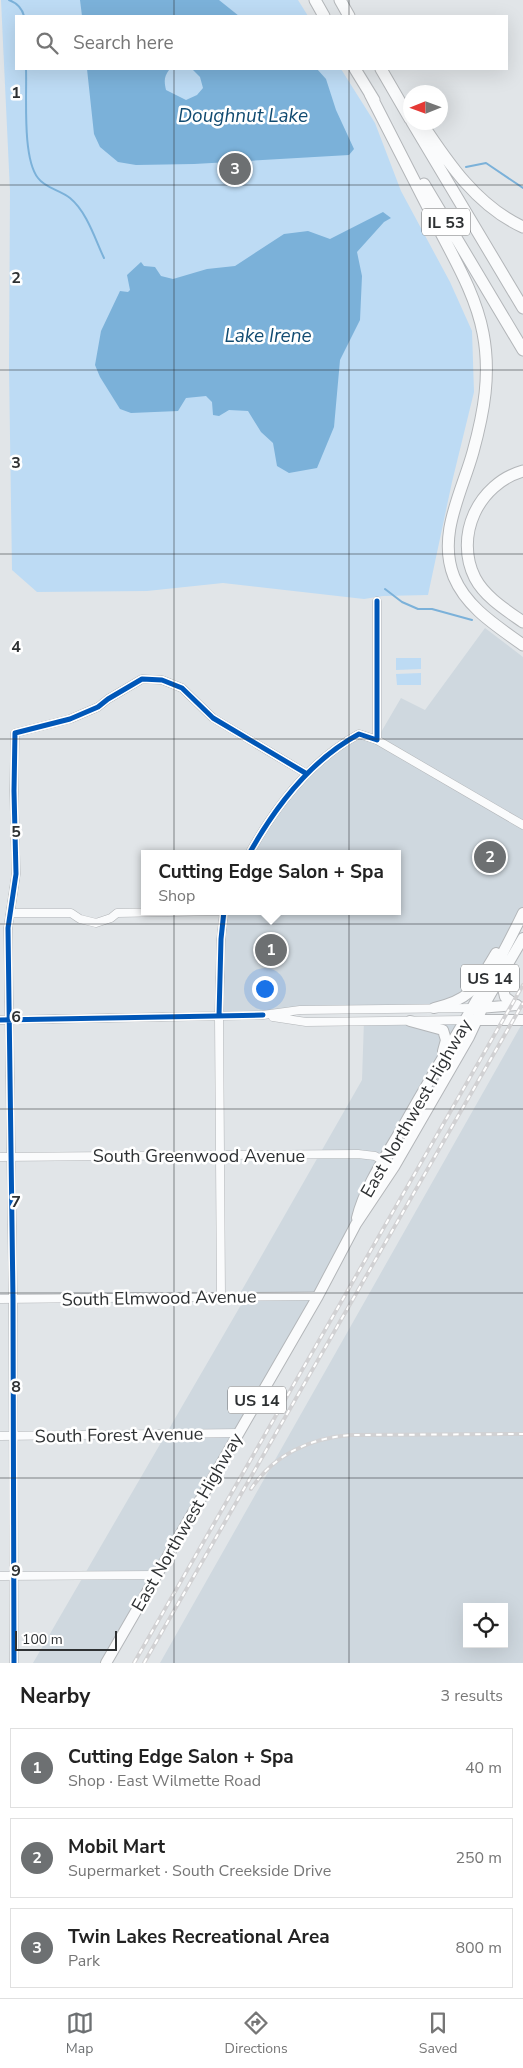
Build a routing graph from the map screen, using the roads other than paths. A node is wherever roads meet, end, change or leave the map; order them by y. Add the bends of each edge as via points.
1 (315, 0) edge
2 (340, 0) edge
3 (323, 15) edge
4 (348, 15) edge
5 (356, 70) edge
6 (383, 70) edge
7 (383, 70) edge
8 (370, 94) junction
9 (403, 98) edge
10 (403, 106) edge
11 (417, 130) edge
12 (426, 130) edge
13 (523, 227) edge
14 (523, 308) edge
15 (523, 350) edge
16 (523, 471) edge
17 (377, 601) dead end
18 (523, 622) edge
19 (523, 645) edge
20 (377, 740) junction
21 (307, 774) junction
22 (523, 825) edge
23 (251, 850) edge
24 (10, 913) junction
25 (141, 913) edge
26 (523, 913) edge
27 (222, 915) edge
28 (523, 938) edge
29 (510, 959) junction
30 (520, 1005) edge
31 (434, 1008) junction
32 (478, 1008) junction
33 (263, 1015) junction
34 (219, 1016) junction
35 (0, 1020) edge
36 (10, 1020) junction
37 (472, 1020) junction
38 (523, 1020) edge
39 (410, 1021) junction
40 (440, 1060) junction
41 (220, 1156) junction
42 (0, 1157) edge
43 (12, 1157) junction
44 (383, 1161) junction
45 (394, 1167) junction
46 (356, 1224) junction
47 (318, 1296) junction
48 (221, 1297) junction
49 (0, 1299) edge
50 (13, 1299) junction
51 (239, 1433) junction
52 (0, 1436) edge
53 (14, 1436) junction
54 (156, 1575) junction
55 (0, 1576) edge
56 (14, 1576) junction
57 (14, 1663) edge
58 (106, 1663) edge

1 - 3 highway
2 - 4 highway
5 - 8 highway, IL 53
6 - 9 highway
7 - 10 highway
8 - 15 highway, IL 53
8 - 19 highway via 466,281 483,330 487,391 473,452 449,530 449,560 454,577 470,603
11 - 14 highway, IL 53
12 - 13 highway via 448,162 485,202
16 - 18 highway via 503,480 486,495 471,517 467,536 475,579 487,594
17 - 20 street
20 - 21 street via 359,734 343,742
20 - 22 street
21 - 23 street via 277,808
21 - 24 street via 213,718 182,688 162,680 142,679 98,707 70,719 15,733 16,874
24 - 25 street via 71,913 96,924 117,913
24 - 36 street
26 - 31 main road via 514,921 473,990 453,1004
26 - 32 main road, East Northwest Highway / US 14
27 - 34 street
28 - 29 main road, East Northwest Highway / US 14
29 - 30 main road via 503,988 505,997
29 - 32 main road, East Northwest Highway / US 14
30 - 32 main road
31 - 32 street
31 - 33 street via 300,1010
32 - 37 main road, East Northwest Highway / US 14
33 - 34 street
33 - 39 street via 306,1022
34 - 36 street
34 - 41 street
35 - 36 street
36 - 43 street
37 - 38 main road
37 - 39 street
37 - 40 main road, East Northwest Highway / US 14
37 - 45 main road, East Northwest Highway / US 14 via 469,1037
39 - 40 main road via 443,1030 446,1040
40 - 44 main road, East Northwest Highway / US 14
41 - 43 street, South Greenwood Avenue
41 - 44 street, South Greenwood Avenue via 358,1154 375,1156
41 - 48 street
42 - 43 street, South Greenwood Avenue
43 - 50 street
44 - 45 street, South Greenwood Avenue
44 - 46 main road, East Northwest Highway / US 14 via 360,1204
45 - 46 main road, East Northwest Highway / US 14
46 - 47 main road, East Northwest Highway / US 14
47 - 48 street, South Elmwood Avenue
47 - 51 main road, East Northwest Highway / US 14
48 - 50 street, South Elmwood Avenue
49 - 50 street, South Elmwood Avenue
50 - 53 street
51 - 53 street, South Forest Avenue
51 - 54 main road, East Northwest Highway / US 14
52 - 53 street, South Forest Avenue
53 - 56 street
54 - 56 street
54 - 58 main road, East Northwest Highway / US 14
55 - 56 street
56 - 57 street

